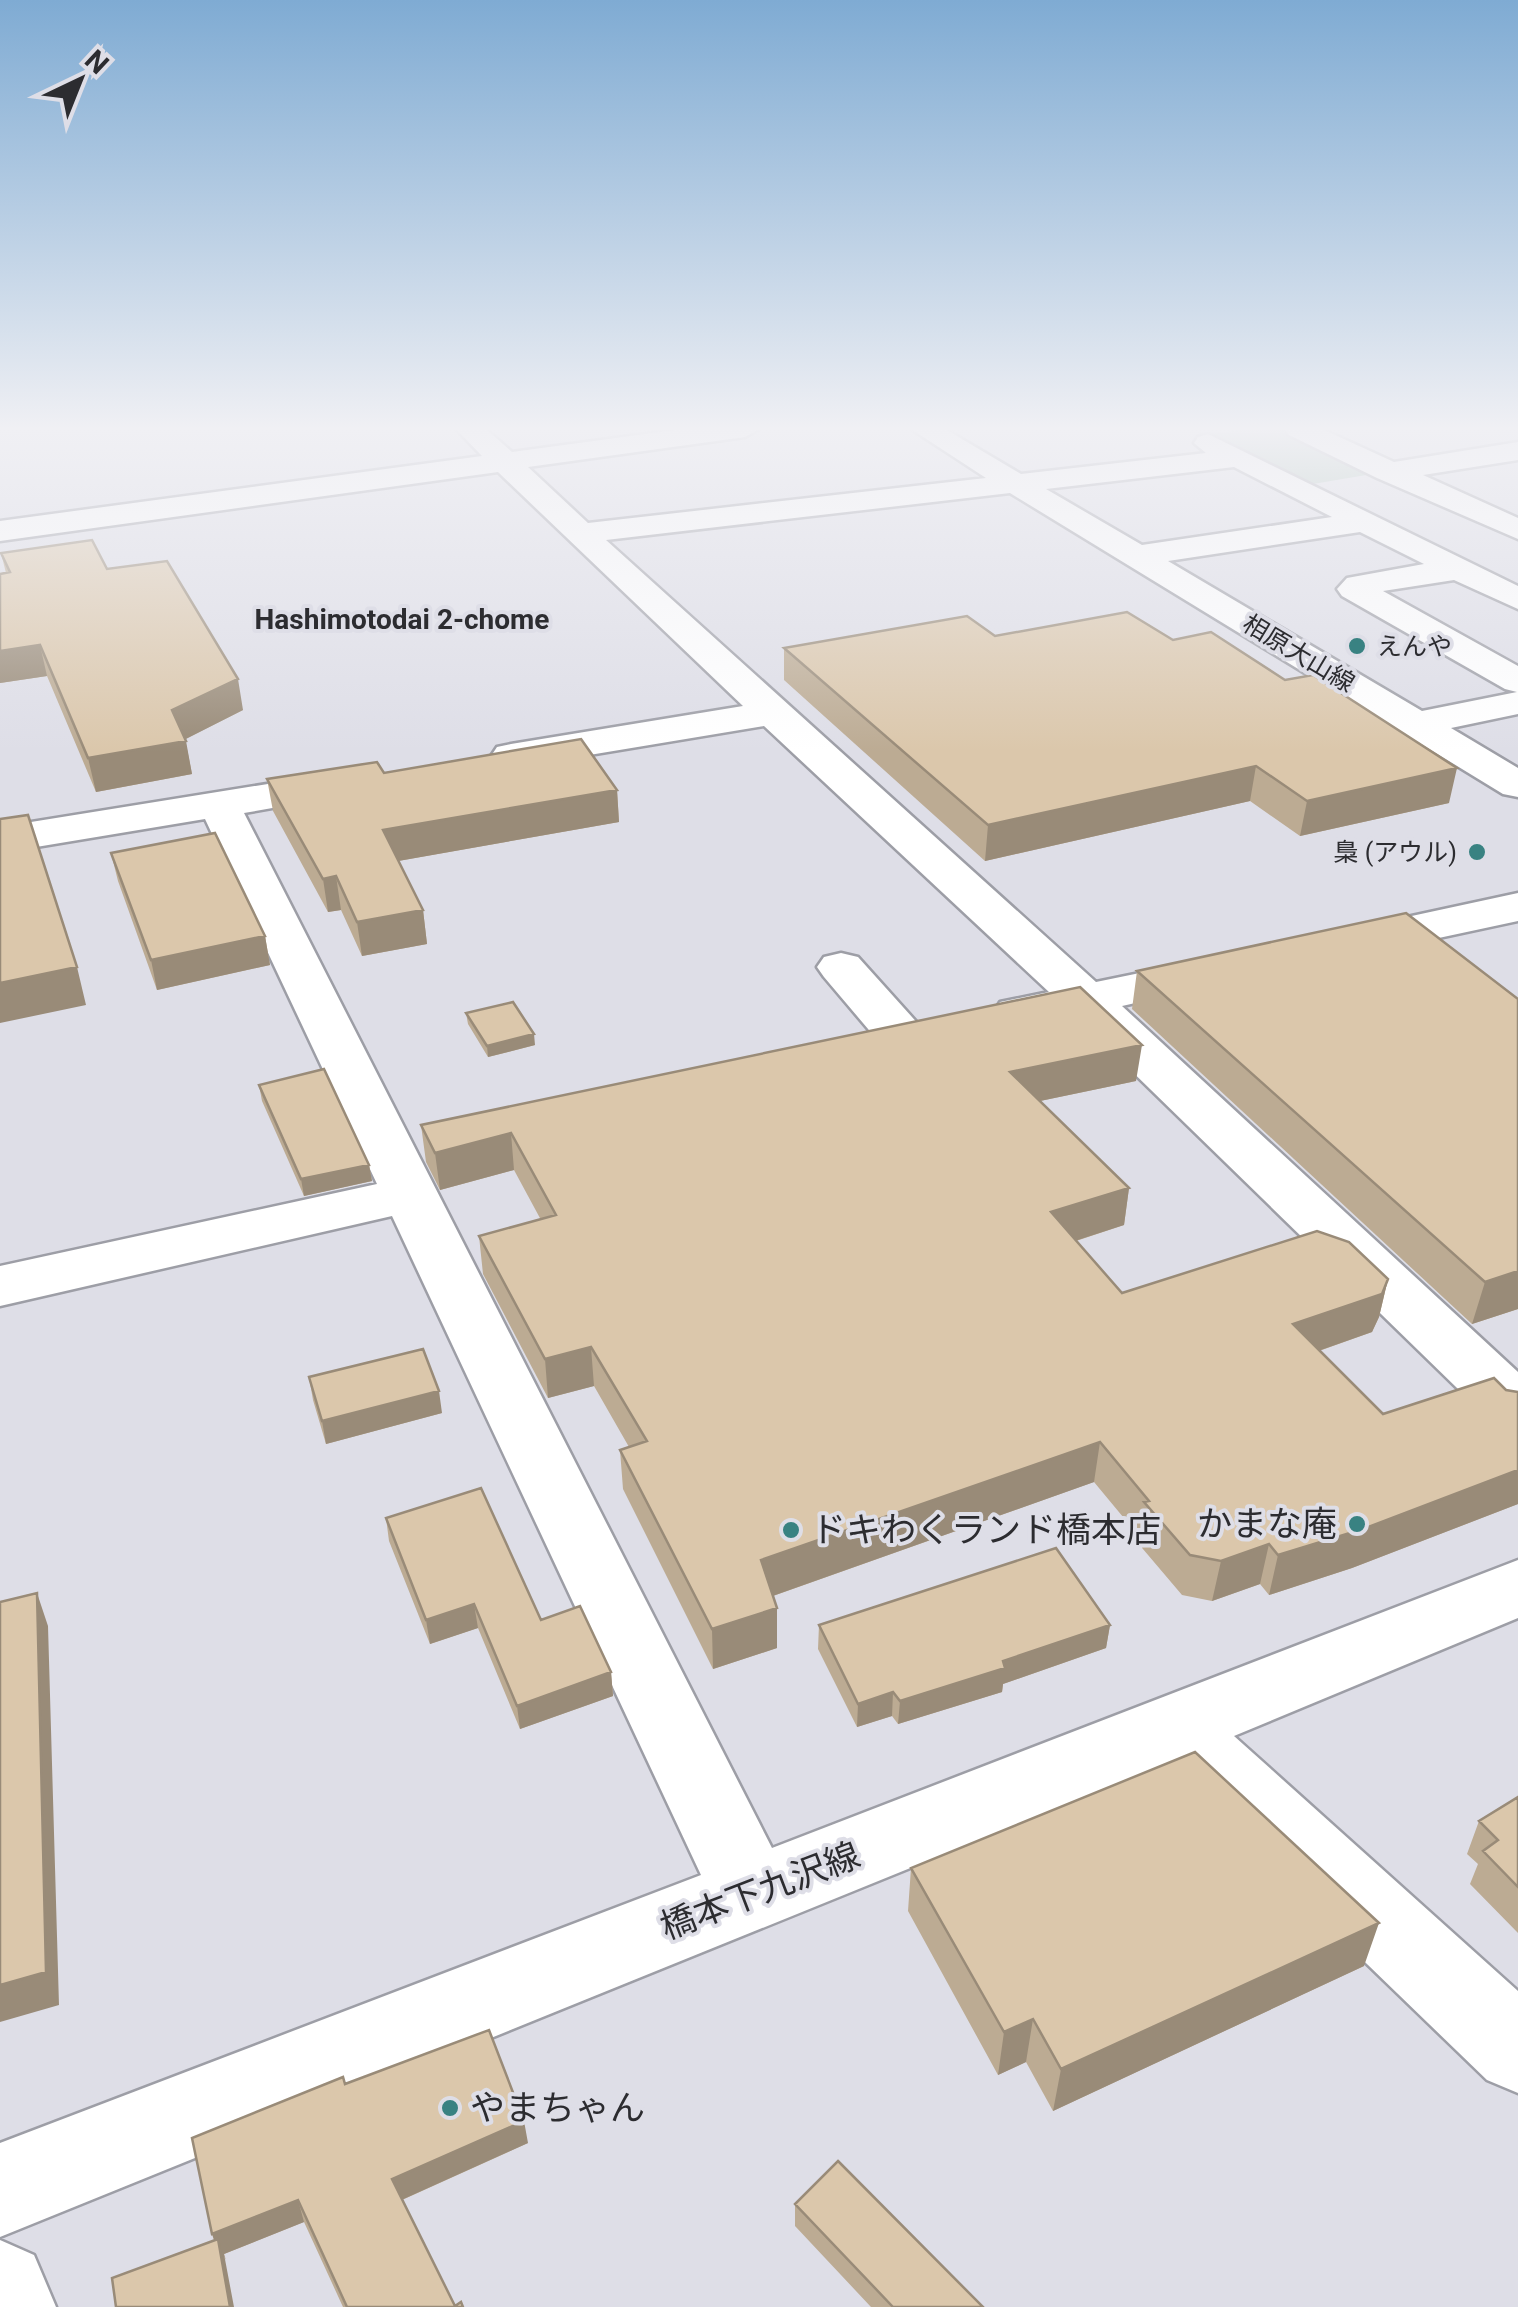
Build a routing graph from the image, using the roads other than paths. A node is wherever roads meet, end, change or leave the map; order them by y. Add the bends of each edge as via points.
1 (584, 537) edge
2 (1109, 537) edge
3 (1266, 537) edge
4 (1392, 537) edge
5 (1137, 556) junction
6 (1457, 570) junction
7 (1518, 599) edge
8 (1518, 680) edge
9 (1518, 702) edge
10 (772, 714) junction
11 (1416, 724) junction
12 (476, 762) edge
13 (377, 778) edge
14 (1518, 785) edge
15 (219, 804) junction
16 (2, 831) edge
17 (1518, 908) edge
18 (1311, 951) edge
19 (1255, 963) edge
20 (841, 967) dead end
21 (1086, 999) junction
22 (940, 1030) junction
23 (846, 1050) edge
24 (408, 1161) junction
25 (0, 1286) edge
26 (1518, 1409) edge
27 (1518, 1588) edge
28 (1173, 1728) junction
29 (752, 1894) junction
30 (1518, 2050) edge
31 (0, 2190) edge
32 (0, 2289) edge
33 (8, 2307) edge

1 - 10 street
2 - 5 street, 相原大山線
3 - 5 street
4 - 6 street
5 - 11 street, 相原大山線
6 - 7 street
6 - 8 street via 1354,589
9 - 11 street
10 - 12 street
10 - 21 street
11 - 14 street, 相原大山線
13 - 15 street
15 - 16 street
15 - 24 street
17 - 18 street
19 - 21 street
20 - 22 street
21 - 22 street
21 - 26 street
22 - 23 street
24 - 25 street
24 - 29 street
27 - 28 street, 橋本下九沢線
28 - 29 street, 橋本下九沢線
28 - 30 street
29 - 31 street, 橋本下九沢線
32 - 33 street

